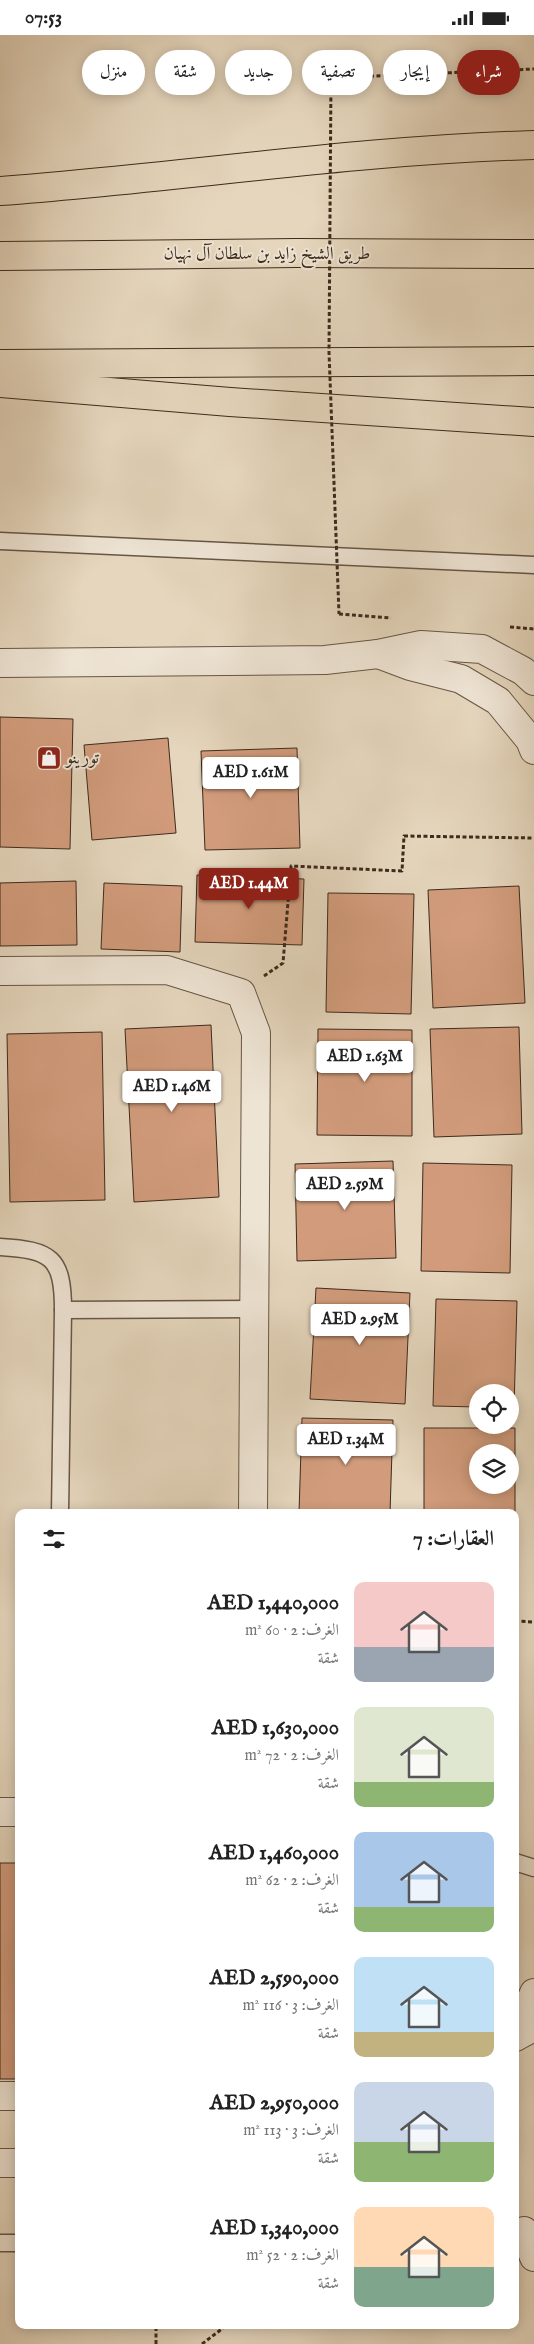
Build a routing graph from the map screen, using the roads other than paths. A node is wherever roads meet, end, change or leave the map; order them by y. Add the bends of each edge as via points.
1 (534, 145) edge
2 (0, 191) edge
3 (534, 254) edge
4 (0, 256) edge
5 (534, 361) edge
6 (0, 364) edge
7 (0, 383) edge
8 (534, 422) edge
9 (0, 541) edge
10 (534, 565) edge
11 (378, 654) junction
12 (0, 663) edge
13 (534, 681) edge
14 (534, 751) edge
15 (0, 971) edge
16 (0, 1247) edge
17 (254, 1309) junction
18 (64, 1310) junction
19 (60, 1509) edge
20 (254, 1509) edge
21 (0, 1812) edge
22 (15, 1812) edge
23 (519, 1863) edge
24 (534, 1868) edge
25 (534, 1993) edge
26 (534, 2027) edge
27 (519, 2028) edge
28 (519, 2035) edge
29 (0, 2096) edge
30 (15, 2096) edge
31 (0, 2163) edge
32 (15, 2163) edge
33 (524, 2230) edge
34 (0, 2243) edge
35 (15, 2243) edge
36 (534, 2257) edge

1 - 2 highway via 452,147 298,160
3 - 4 highway, طريق الشيخ زايد بن سلطان آل نهيان
5 - 6 highway
7 - 8 highway
9 - 10 lane
11 - 12 street via 325,660
11 - 13 street via 421,645 482,649 523,671
11 - 14 street via 461,679 498,701 530,740
15 - 17 street via 167,971 241,993 256,1033
16 - 18 lane via 22,1248 54,1261 64,1288
17 - 18 lane
17 - 20 street
18 - 19 lane
21 - 22 street
23 - 24 lane
25 - 27 street
26 - 28 street
29 - 30 street
31 - 32 street
33 - 36 street
34 - 35 lane

